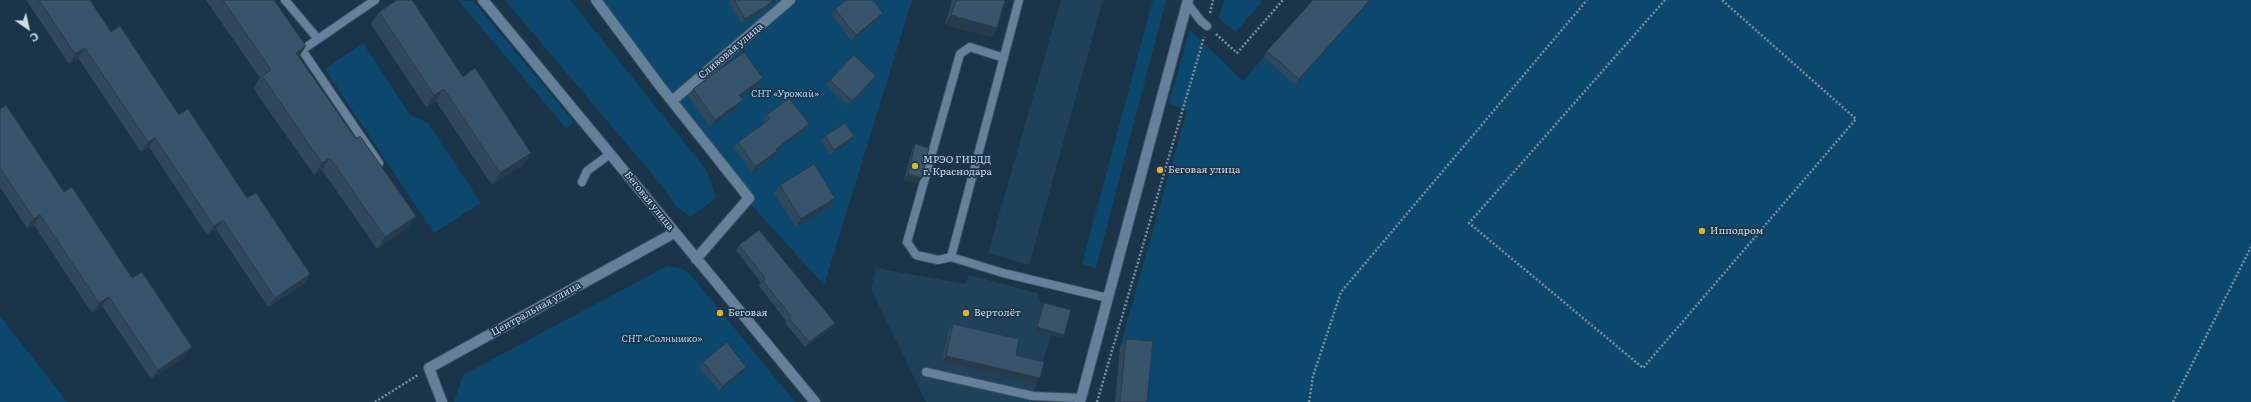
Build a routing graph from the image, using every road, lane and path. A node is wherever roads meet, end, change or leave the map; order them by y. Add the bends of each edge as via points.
1 (285, 0) edge
2 (375, 0) edge
3 (483, 0) edge
4 (596, 0) edge
5 (790, 0) edge
6 (1019, 0) edge
7 (1213, 0) edge
8 (1283, 0) edge
9 (1587, 0) edge
10 (1665, 0) edge
11 (1722, 0) edge
12 (1188, 1) edge
13 (1207, 26) junction
14 (318, 38) junction
15 (1004, 58) junction
16 (672, 101) junction
17 (610, 154) junction
18 (382, 167) edge
19 (582, 182) dead end
20 (674, 233) junction
21 (2251, 247) edge
22 (951, 257) junction
23 (696, 259) junction
24 (1108, 298) junction
25 (429, 368) junction
26 (926, 372) dead end
27 (1081, 400) edge
28 (375, 402) edge
29 (442, 402) edge
30 (815, 402) edge
31 (1097, 402) edge
32 (1309, 402) edge
33 (2173, 402) edge

1 - 14 lane
2 - 14 lane
3 - 17 street, Беговая улица
4 - 16 street
5 - 16 street, Сливовая улица
6 - 15 lane
7 - 13 path
8 - 13 path via 1237,53
9 - 32 path via 1341,292 1313,376
10 - 11 path via 1469,223 1643,368 1856,119
12 - 13 lane
12 - 24 street
13 - 31 path
14 - 18 lane via 302,50
15 - 22 lane
15 - 22 lane via 970,46 960,54 907,242 916,255 938,260
16 - 23 street via 749,198
17 - 19 lane via 587,171
17 - 20 street, Беговая улица
20 - 23 street, Беговая улица
20 - 25 street, Центральная улица
21 - 33 path
22 - 24 lane via 1003,273
23 - 30 street, Беговая улица
24 - 27 street
25 - 28 path
25 - 29 street
26 - 27 lane via 1033,396

